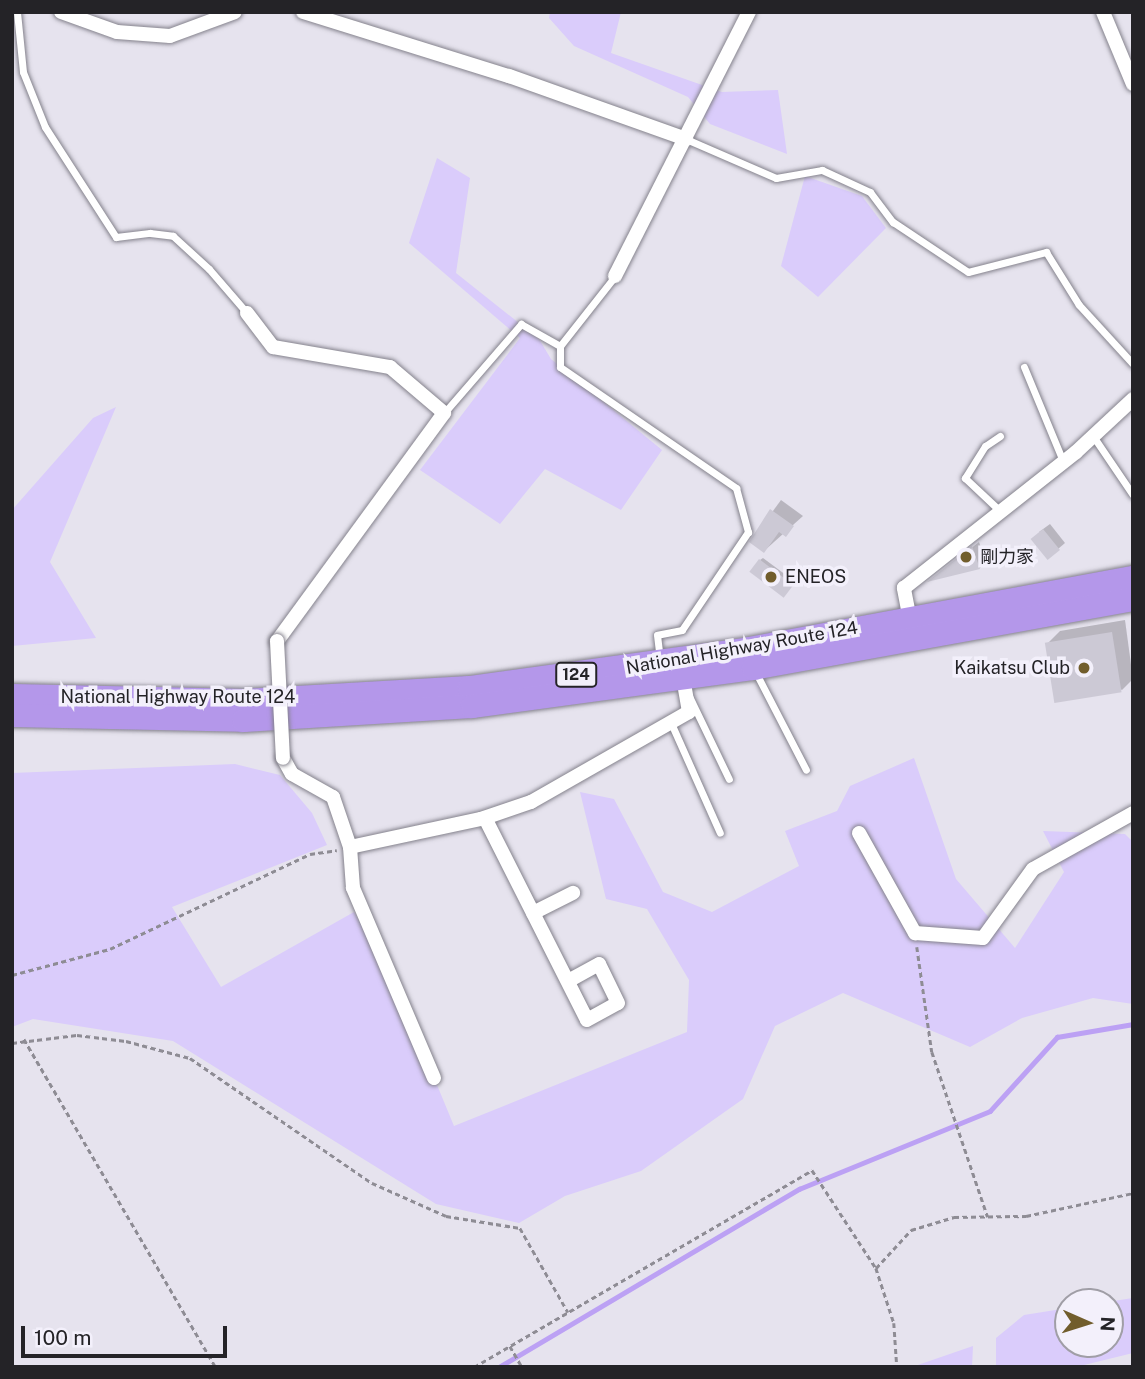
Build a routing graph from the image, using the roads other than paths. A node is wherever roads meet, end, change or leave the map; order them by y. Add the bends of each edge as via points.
1 (17, 12) edge
2 (61, 12) edge
3 (235, 12) edge
4 (303, 12) edge
5 (749, 12) edge
6 (1103, 12) edge
7 (1133, 84) edge
8 (686, 139) junction
9 (615, 276) joint
10 (247, 313) joint
11 (560, 346) junction
12 (1133, 364) edge
13 (1024, 367) dead end
14 (1133, 399) edge
15 (444, 413) junction
16 (1000, 436) dead end
17 (1093, 436) junction
18 (1063, 461) junction
19 (1133, 495) edge
20 (1000, 510) junction
21 (1133, 577) edge
22 (1133, 598) edge
23 (911, 628) junction
24 (753, 668) junction
25 (678, 673) junction
26 (12, 695) edge
27 (12, 715) edge
28 (671, 722) junction
29 (806, 770) dead end
30 (729, 779) dead end
31 (1133, 813) edge
32 (485, 818) junction
33 (720, 833) dead end
34 (859, 833) dead end
35 (350, 848) junction
36 (573, 893) dead end
37 (533, 913) junction
38 (568, 981) dead end
39 (434, 1078) dead end

1 - 10 lane via 23,72 46,127 116,237 173,236
2 - 3 street via 117,32 170,36
4 - 8 street via 509,76
5 - 8 street
6 - 7 street
8 - 9 street
8 - 12 lane via 776,178 822,170 834,175 870,192 893,222 968,272 1046,252 1079,305
9 - 11 lane
10 - 15 street via 273,347 390,367
11 - 15 lane via 522,324
11 - 25 lane via 560,367 736,488 748,532 682,630 657,635
13 - 18 lane
14 - 17 street
15 - 35 street, bridge via 277,641 283,758 292,774 333,797
16 - 20 lane via 985,446 965,478
17 - 18 street
17 - 19 lane
18 - 20 street
20 - 23 street via 904,588
21 - 23 highway, National Highway Route 124 / 124
22 - 23 highway, National Highway Route 124 / 124
23 - 24 highway, National Highway Route 124 / 124
23 - 25 highway, National Highway Route 124 / 124
24 - 25 highway, National Highway Route 124 / 124
24 - 29 lane
25 - 26 highway, National Highway Route 124 / 124 via 357,696 232,700
25 - 27 highway, National Highway Route 124 / 124 via 575,695 357,716 112,721
25 - 28 street via 689,712
25 - 30 lane
28 - 32 street via 531,802
28 - 33 lane
31 - 34 street via 1033,869 983,938 915,933
32 - 35 street
32 - 37 street
35 - 39 street via 353,888
36 - 37 street
37 - 38 street

